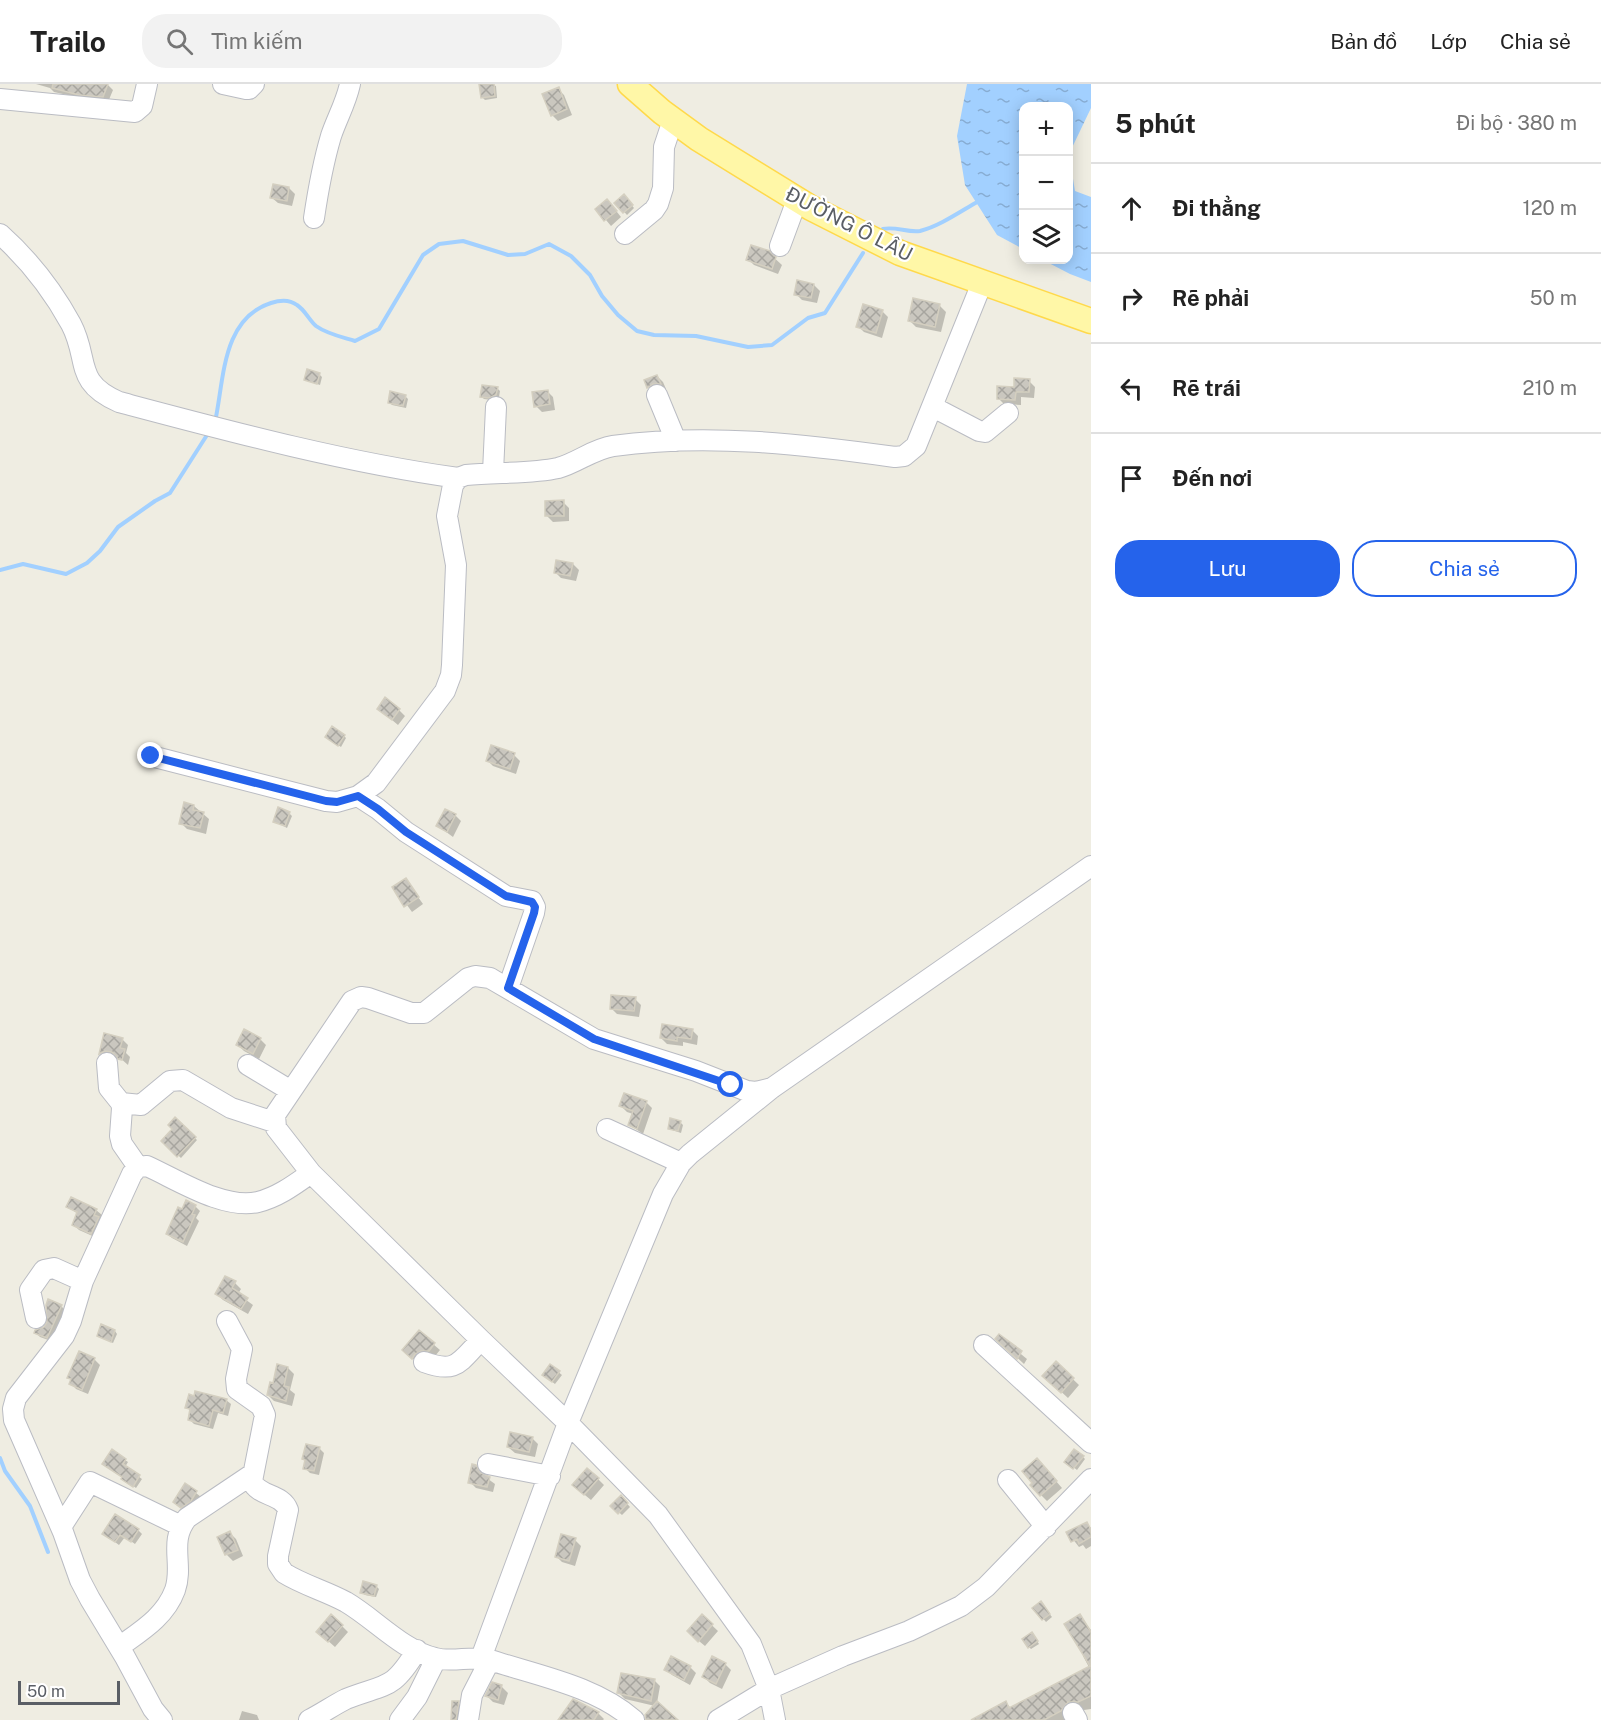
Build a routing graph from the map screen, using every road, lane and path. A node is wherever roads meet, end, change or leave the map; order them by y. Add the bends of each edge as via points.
1 (147, 84) edge
2 (223, 84) edge
3 (254, 84) edge
4 (350, 84) edge
5 (630, 84) edge
6 (0, 99) edge
7 (673, 120) junction
8 (797, 200) junction
9 (314, 218) dead end
10 (0, 234) edge
11 (626, 234) dead end
12 (780, 246) dead end
13 (982, 283) junction
14 (1091, 321) edge
15 (657, 394) dead end
16 (496, 407) dead end
17 (933, 407) junction
18 (1008, 413) dead end
19 (676, 441) junction
20 (493, 472) junction
21 (458, 478) junction
22 (151, 756) dead end
23 (358, 796) junction
24 (1091, 866) edge
25 (508, 988) junction
26 (107, 1063) dead end
27 (248, 1065) dead end
28 (772, 1088) junction
29 (291, 1091) junction
30 (121, 1103) junction
31 (274, 1122) junction
32 (607, 1129) dead end
33 (681, 1163) junction
34 (138, 1167) junction
35 (311, 1173) junction
36 (83, 1281) junction
37 (36, 1318) dead end
38 (226, 1321) dead end
39 (481, 1340) junction
40 (984, 1345) dead end
41 (424, 1362) dead end
42 (568, 1423) junction
43 (1091, 1443) edge
44 (488, 1464) dead end
45 (251, 1474) junction
46 (550, 1476) junction
47 (1091, 1479) edge
48 (1008, 1480) dead end
49 (181, 1526) junction
50 (61, 1527) junction
51 (1046, 1527) junction
52 (119, 1647) junction
53 (417, 1650) junction
54 (436, 1659) junction
55 (486, 1659) junction
56 (769, 1689) junction
57 (162, 1720) edge
58 (309, 1720) edge
59 (400, 1720) edge
60 (468, 1720) edge
61 (634, 1720) edge
62 (718, 1720) edge
63 (775, 1720) edge

1 - 6 street via 142,106 129,112
2 - 3 street via 246,89
4 - 9 street via 331,137
5 - 7 main road, ĐƯỜNG Ô LÂU
7 - 8 main road, ĐƯỜNG Ô LÂU
7 - 11 street via 664,147 663,188 658,204
8 - 12 street
8 - 13 main road, ĐƯỜNG Ô LÂU via 900,254
10 - 21 street via 29,261 66,316 85,373 106,396 295,448
13 - 14 main road, ĐƯỜNG Ô LÂU
13 - 17 street
15 - 19 street
16 - 20 street
17 - 18 street via 985,432
17 - 19 street via 916,446 896,457 757,441
19 - 20 street via 602,448 553,469
20 - 21 street
21 - 23 street via 447,516 456,565 448,683 376,783
22 - 23 street via 326,801
23 - 25 street via 506,896 532,902 534,913
24 - 28 street
25 - 28 street via 594,1039 747,1091
25 - 29 street via 490,978 468,978 430,1010 418,1014 356,998
26 - 30 street via 109,1088
27 - 29 street
28 - 33 street
29 - 31 street
30 - 31 street via 141,1105 170,1081 183,1080 231,1108
30 - 34 street via 122,1144
31 - 35 street
32 - 33 street
33 - 42 street via 663,1194
34 - 35 street via 147,1166 222,1201 239,1204 286,1191
34 - 36 street
35 - 39 street
36 - 37 street via 54,1268 44,1270 30,1290
36 - 50 street via 64,1336 16,1398 13,1409 14,1420
38 - 45 street via 242,1349 237,1389 261,1406 265,1415
39 - 41 street via 451,1367
39 - 42 street
40 - 43 street
42 - 46 street
42 - 56 street via 658,1515 751,1644
44 - 46 street
45 - 49 street
45 - 53 street via 253,1485 282,1500 288,1510 278,1556 284,1573 347,1603
46 - 55 street
47 - 51 street
48 - 51 street
49 - 50 street via 90,1482
49 - 52 street via 176,1544 178,1574 171,1598 163,1612
50 - 52 street via 80,1580
51 - 56 street via 986,1587 961,1606
52 - 57 street
53 - 54 street
53 - 58 street via 392,1682 345,1700
54 - 55 street
54 - 59 street
55 - 60 street via 472,1695
55 - 61 street via 596,1695
56 - 62 street
56 - 63 street

